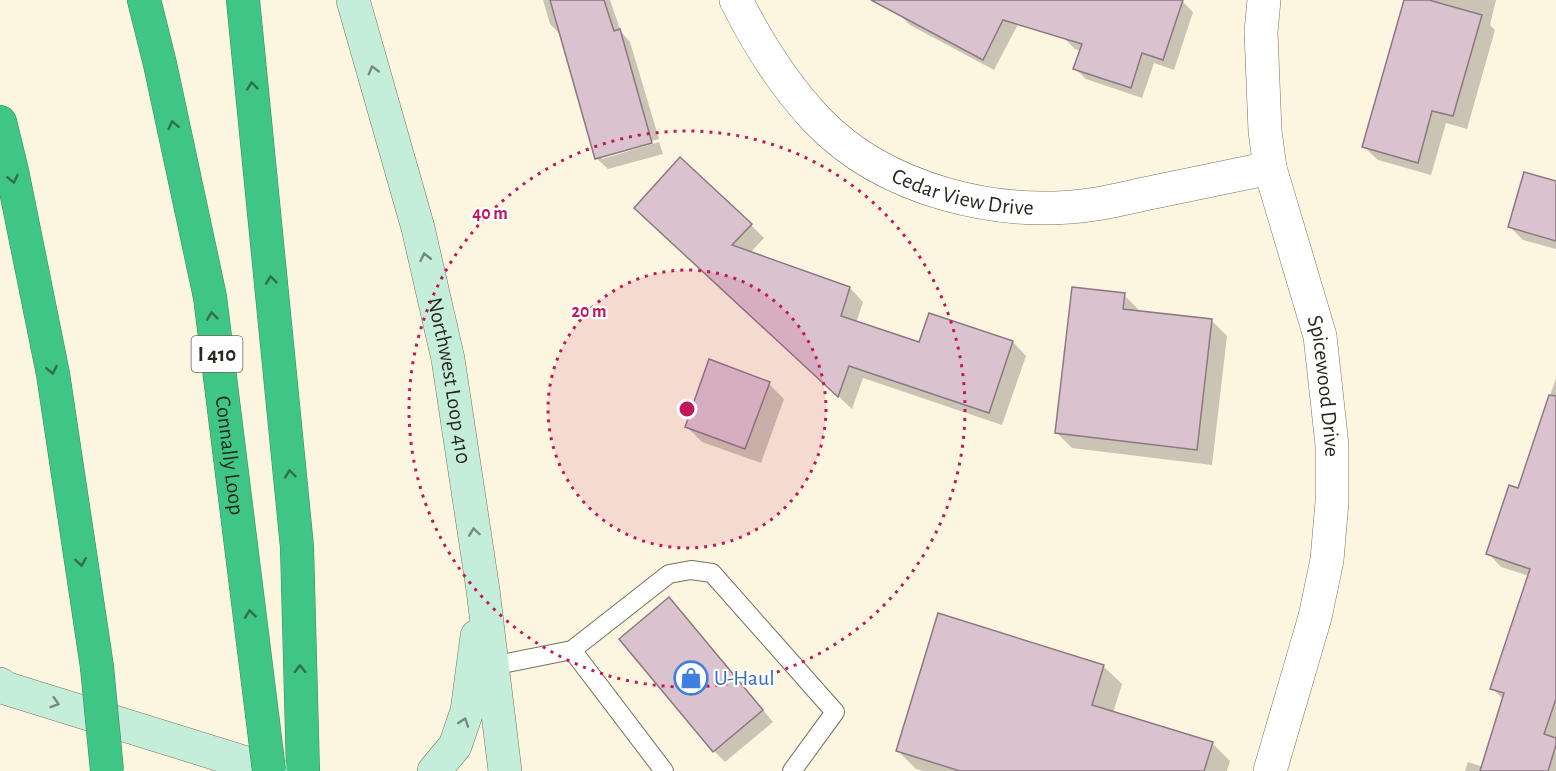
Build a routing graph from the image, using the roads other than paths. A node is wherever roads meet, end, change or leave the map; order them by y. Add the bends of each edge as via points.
1 (144, 0) edge
2 (243, 0) edge
3 (353, 0) edge
4 (736, 0) edge
5 (1264, 0) edge
6 (0, 122) edge
7 (1270, 168) junction
8 (483, 590) junction
9 (572, 650) junction
10 (492, 666) junction
11 (0, 684) edge
12 (506, 768) edge
13 (107, 771) edge
14 (271, 771) edge
15 (303, 771) edge
16 (434, 771) edge
17 (663, 771) edge
18 (792, 771) edge
19 (1270, 771) edge

14 -> 1 highway, Connally Loop / I 410, bridge via 210,297
15 -> 2 highway via 297,547
8 -> 3 main road, Northwest Loop 410 via 448,359 418,228
4 - 7 street, Cedar View Drive via 756,40 818,122 855,153 899,178 946,194 1020,207 1095,204
5 - 7 street, Spicewood Drive via 1261,32
6 -> 13 highway, bridge via 53,374 97,667
7 - 19 street, Spicewood Drive via 1320,336 1332,445 1327,560 1315,617
8 - 10 main road, Northwest Loop 410
16 -> 8 main road via 455,747 467,711
9 - 10 lane
9 - 17 lane
9 - 18 lane via 669,574 691,570 712,573 835,712
10 - 12 main road, Northwest Loop 410
11 -> 14 main road

